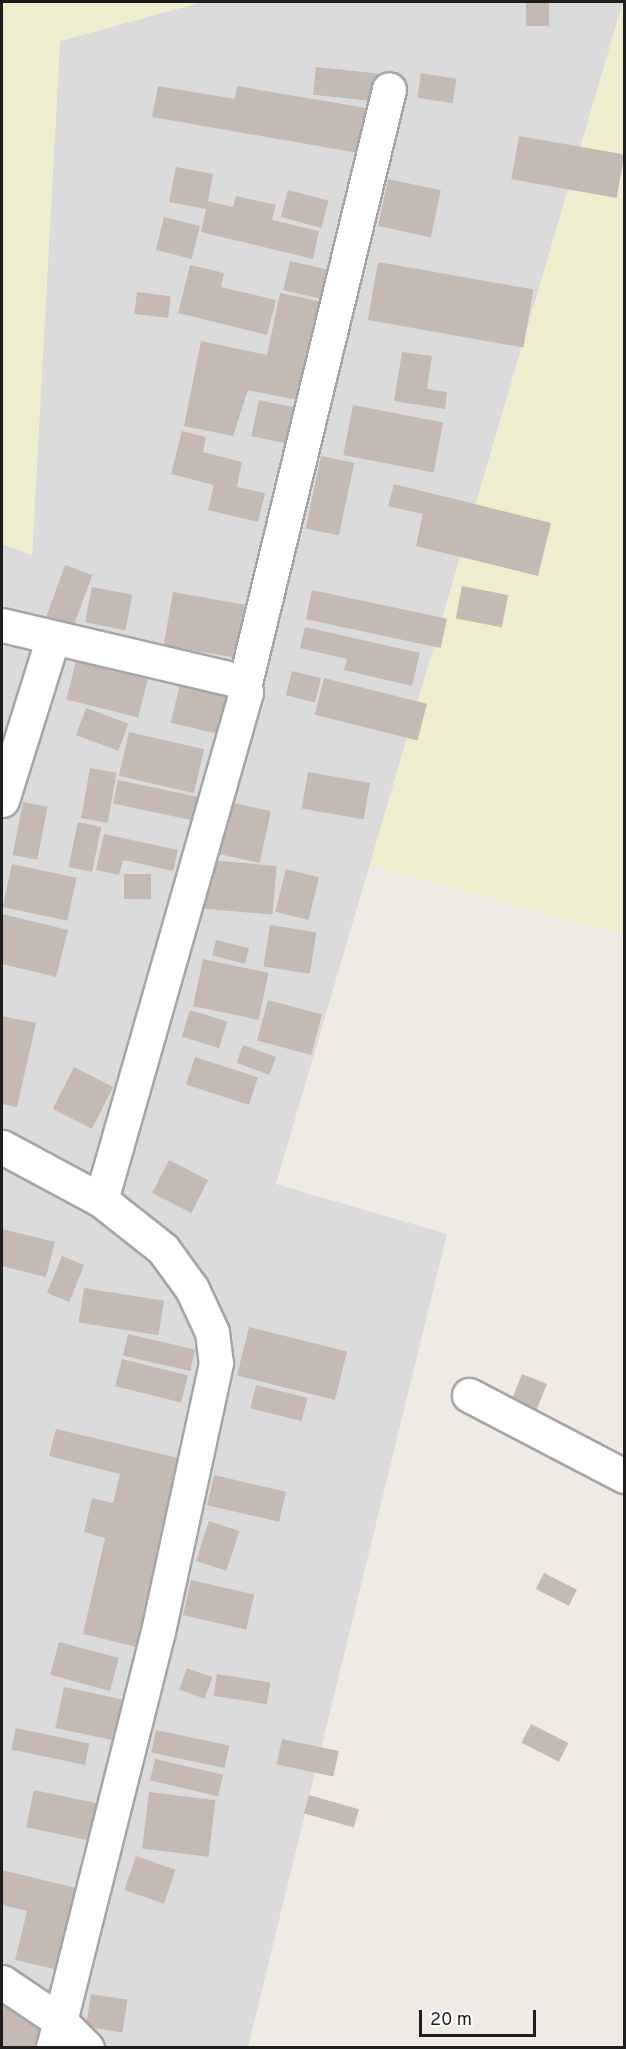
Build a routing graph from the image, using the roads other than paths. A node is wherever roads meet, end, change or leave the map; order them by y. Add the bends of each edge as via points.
1 (389, 89) dead end
2 (2, 625) edge
3 (52, 640) junction
4 (244, 687) junction
5 (2, 800) edge
6 (2, 1147) edge
7 (101, 1200) junction
8 (470, 1395) dead end
9 (624, 1476) edge
10 (2, 1982) edge
11 (57, 2034) edge
12 (87, 2048) edge

1 - 4 street
2 - 3 street
3 - 4 street via 224,676
3 - 5 street
4 - 7 street via 129,1117
6 - 7 street
7 - 11 street via 163,1249 192,1289 213,1332 216,1363 158,1631
8 - 9 street
10 - 11 street
11 - 12 street

